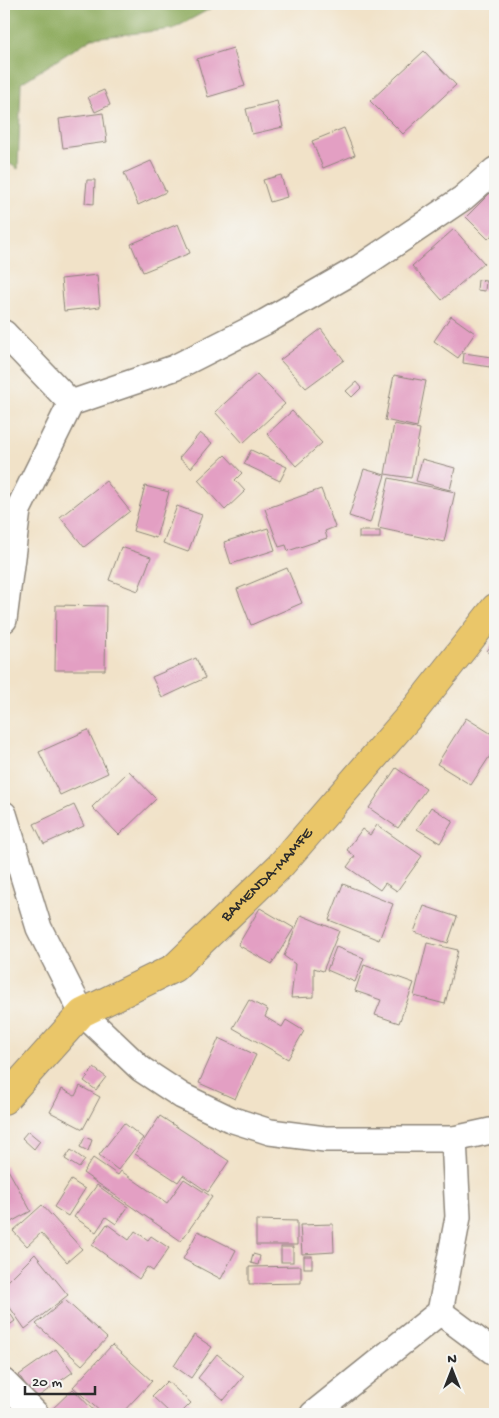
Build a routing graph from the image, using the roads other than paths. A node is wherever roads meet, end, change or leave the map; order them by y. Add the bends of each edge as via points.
1 (495, 170) edge
2 (4, 333) edge
3 (70, 403) junction
4 (495, 608) edge
5 (4, 620) edge
6 (4, 814) edge
7 (82, 1013) junction
8 (4, 1100) edge
9 (495, 1130) edge
10 (454, 1139) junction
11 (440, 1312) junction
12 (495, 1354) edge
13 (4, 1382) edge
14 (36, 1414) edge
15 (313, 1414) edge

1 - 3 street via 463,198 358,268 265,322 174,368
2 - 3 street
3 - 5 street via 18,510
4 - 7 highway, BAMENDA-MAMFE via 414,712 280,866 174,968
6 - 7 street via 39,928
7 - 8 highway, BAMENDA-MAMFE
7 - 10 street via 142,1069 182,1096 230,1119 270,1132 325,1139
9 - 10 street
10 - 11 street via 458,1217
11 - 12 street
11 - 15 street
13 - 14 street

